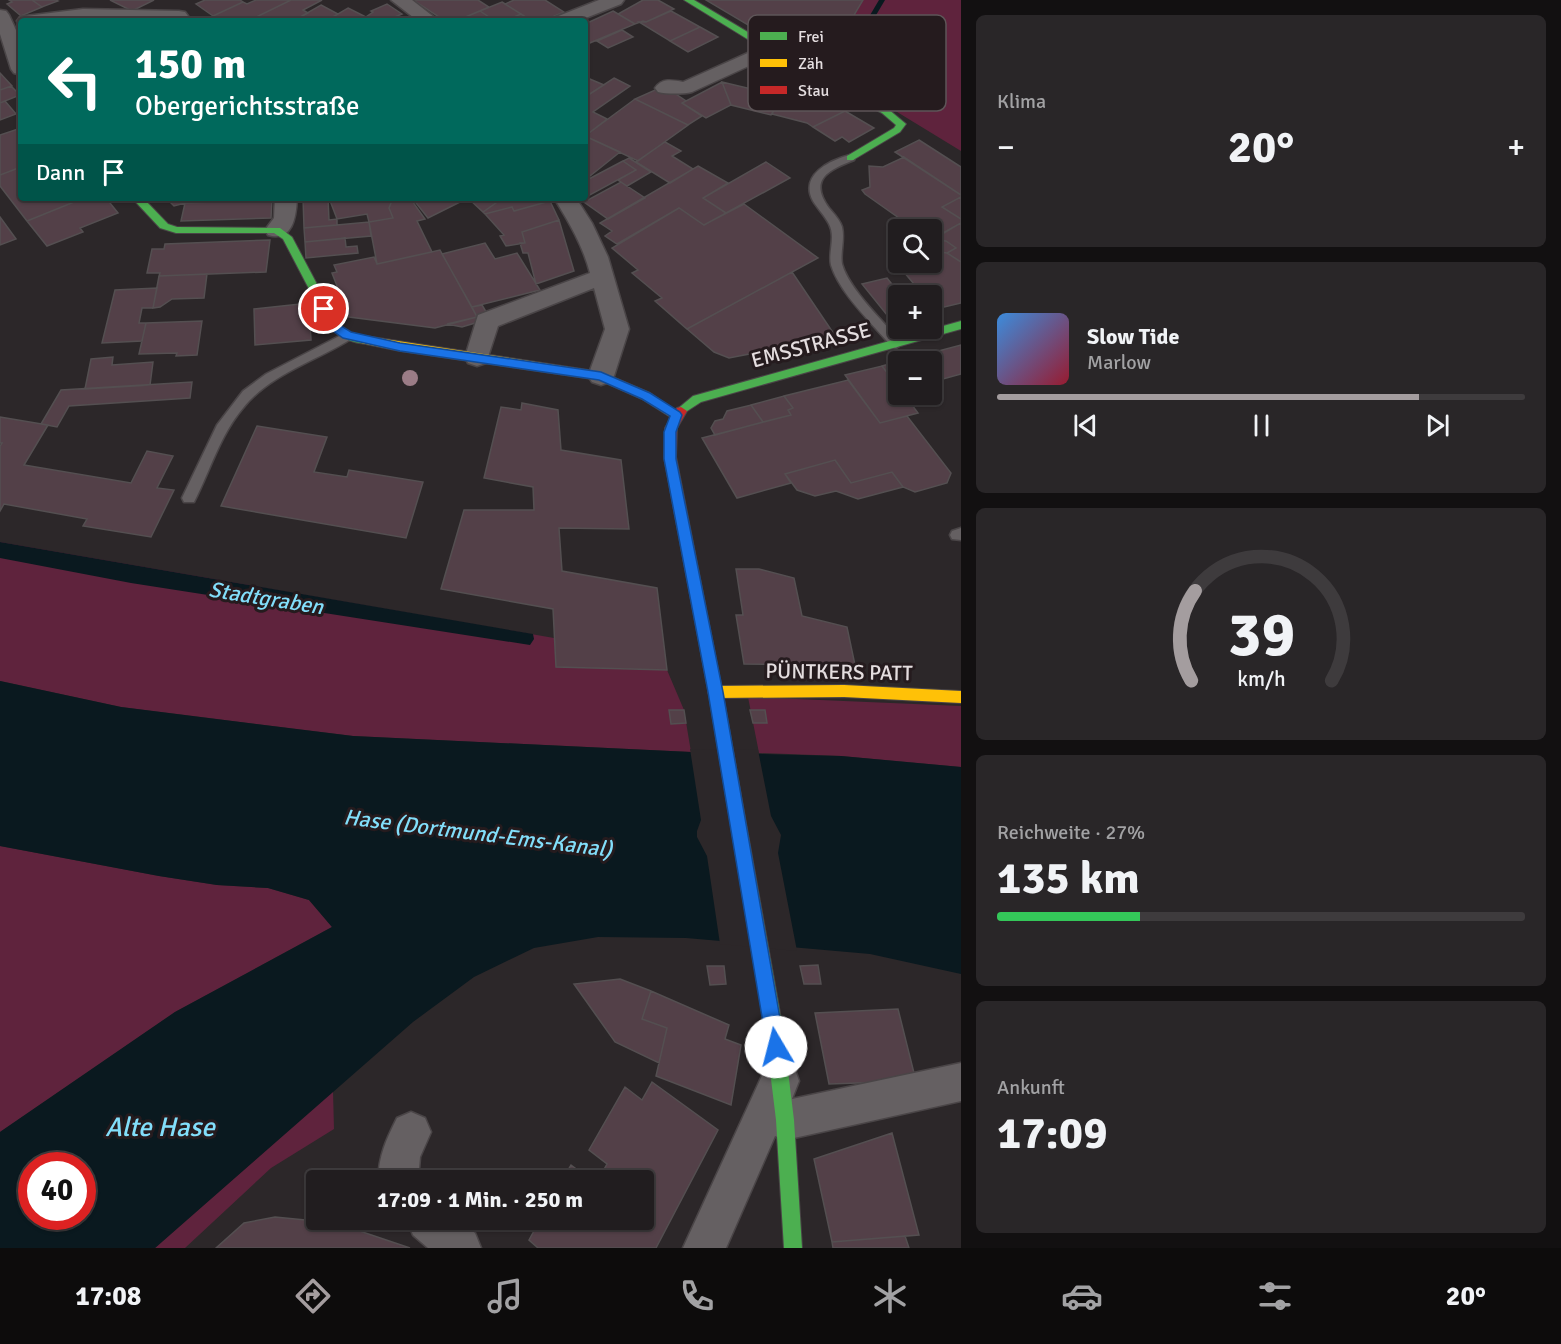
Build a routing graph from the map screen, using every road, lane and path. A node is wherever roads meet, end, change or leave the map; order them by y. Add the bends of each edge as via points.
1 (83, 0) edge
2 (400, 0) edge
3 (688, 0) edge
4 (608, 3) edge
5 (181, 12) edge
6 (55, 15) junction
7 (40, 18) edge
8 (426, 18) edge
9 (570, 18) edge
10 (9, 23) edge
11 (748, 36) edge
12 (18, 58) edge
13 (748, 59) edge
14 (665, 88) dead end
15 (885, 111) edge
16 (850, 158) joint
17 (140, 201) edge
18 (286, 201) edge
19 (568, 201) edge
20 (276, 230) junction
21 (602, 279) junction
22 (961, 325) edge
23 (347, 336) junction
24 (896, 344) junction
25 (477, 357) junction
26 (601, 376) junction
27 (676, 415) junction
28 (189, 498) dead end
29 (716, 692) junction
30 (961, 697) edge
31 (780, 1082) junction
32 (961, 1082) edge
33 (785, 1120) junction
34 (411, 1132) dead end
35 (399, 1170) edge
36 (439, 1230) edge
37 (460, 1248) edge
38 (704, 1248) edge
39 (793, 1248) edge

1 - 6 street
2 - 8 street
3 - 11 street
4 - 9 street
5 - 6 street
6 - 7 street
10 - 12 street
13 - 14 street via 685,88
15 - 16 street via 902,124
16 - 24 lane via 825,168 815,191 836,225 837,268 843,280
17 - 20 street via 164,226 176,230
18 - 20 street via 285,219
19 - 21 street via 597,257
20 - 23 street via 287,237 334,326
21 - 25 street via 487,321
21 - 26 street via 617,329
22 - 24 street, EMSSTRASSE
23 - 25 street
23 - 28 lane via 248,393 231,413
24 - 27 street, EMSSTRASSE via 697,399
25 - 26 street
26 - 27 street via 646,396
27 - 29 street via 670,432 670,459
29 - 30 street, PÜNTKERS PATT via 844,691
29 - 31 street
31 - 33 street
31 - 38 street
32 - 33 street
33 - 39 street
34 - 35 street via 400,1155
36 - 37 street

